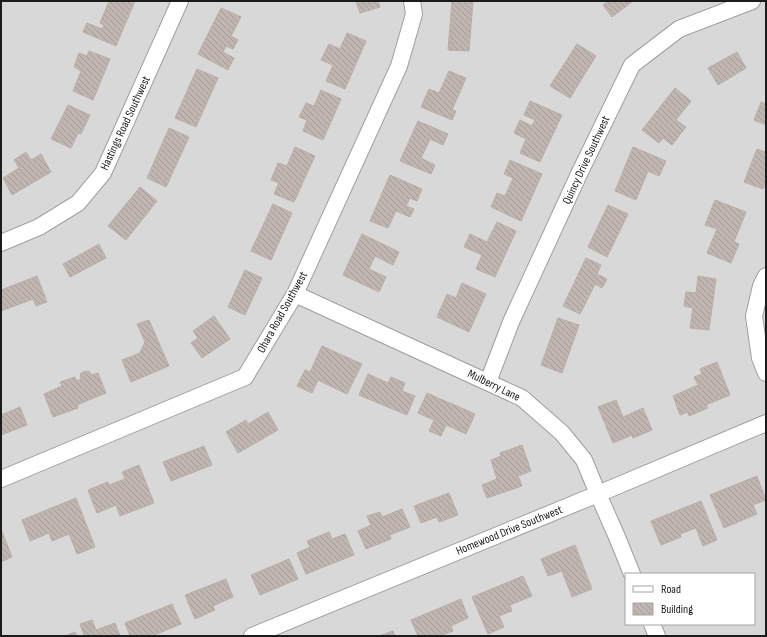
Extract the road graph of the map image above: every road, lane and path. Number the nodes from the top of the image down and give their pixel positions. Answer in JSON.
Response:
{"nodes":[{"id":1,"x":180,"y":1,"type":"edge"},
{"id":2,"x":412,"y":1,"type":"edge"},
{"id":3,"x":752,"y":1,"type":"edge"},
{"id":4,"x":1,"y":243,"type":"edge"},
{"id":5,"x":766,"y":276,"type":"edge"},
{"id":6,"x":295,"y":294,"type":"junction"},
{"id":7,"x":766,"y":373,"type":"edge"},
{"id":8,"x":488,"y":382,"type":"junction"},
{"id":9,"x":766,"y":423,"type":"edge"},
{"id":10,"x":1,"y":479,"type":"edge"},
{"id":11,"x":598,"y":494,"type":"junction"},
{"id":12,"x":632,"y":573,"type":"edge"},
{"id":13,"x":652,"y":625,"type":"edge"},
{"id":14,"x":252,"y":636,"type":"edge"},
{"id":15,"x":657,"y":636,"type":"edge"}],
"edges":[{"from":1,"to":4,"type":"street","name":"Hastings Road Southwest"},
{"from":2,"to":6,"type":"street","name":"Ohara Road Southwest"},
{"from":3,"to":8,"type":"street","name":"Quincy Drive Southwest"},
{"from":5,"to":7,"type":"street"},
{"from":6,"to":8,"type":"street","name":"Mulberry Lane"},
{"from":6,"to":10,"type":"street","name":"Ohara Road Southwest"},
{"from":8,"to":11,"type":"street","name":"Mulberry Lane"},
{"from":9,"to":11,"type":"street","name":"Homewood Drive Southwest"},
{"from":11,"to":12,"type":"street","name":"Mulberry Lane"},
{"from":11,"to":14,"type":"street","name":"Homewood Drive Southwest"},
{"from":13,"to":15,"type":"street"}]}
